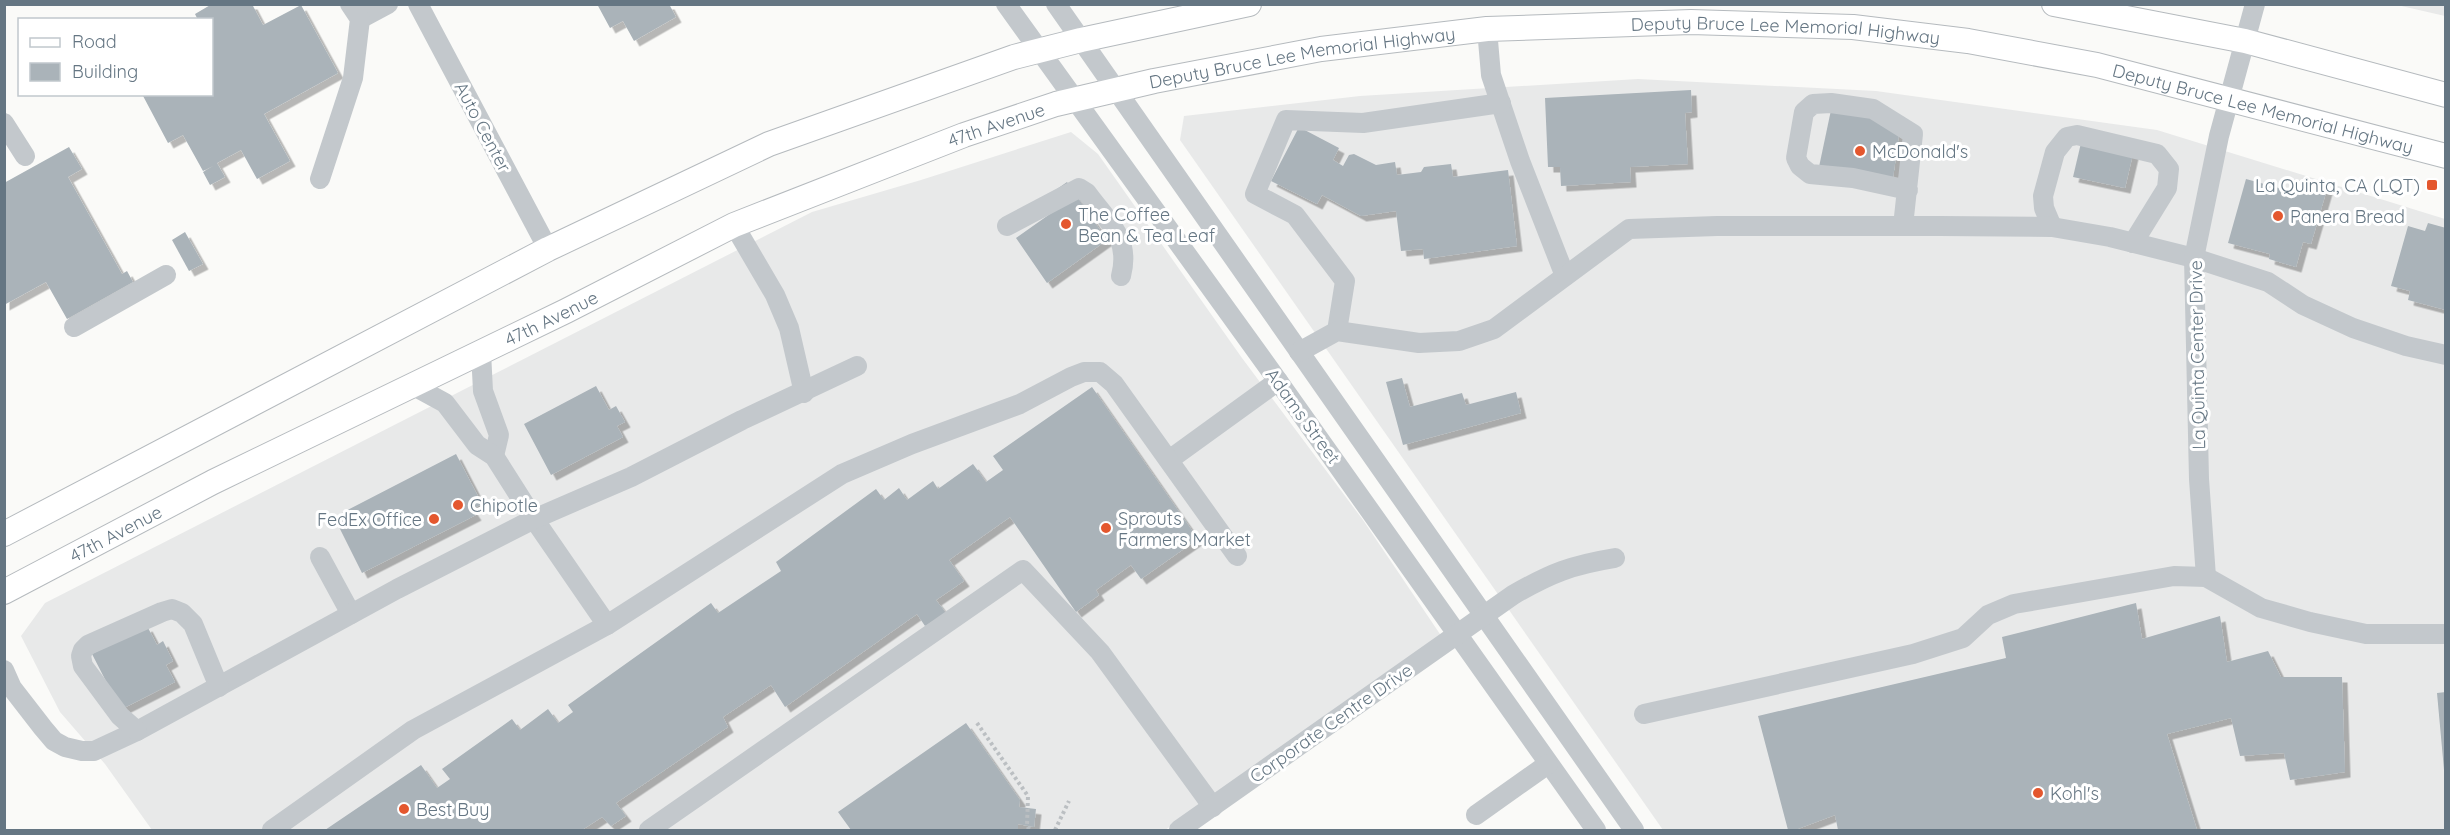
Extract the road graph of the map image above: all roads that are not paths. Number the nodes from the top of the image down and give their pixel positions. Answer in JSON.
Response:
{"nodes":[{"id":1,"x":388,"y":4,"type":"edge"},
{"id":2,"x":418,"y":4,"type":"edge"},
{"id":3,"x":1006,"y":4,"type":"edge"},
{"id":4,"x":1056,"y":4,"type":"edge"},
{"id":5,"x":1250,"y":4,"type":"edge"},
{"id":6,"x":2054,"y":4,"type":"edge"},
{"id":7,"x":2255,"y":4,"type":"edge"},
{"id":8,"x":355,"y":12,"type":"edge"},
{"id":9,"x":1487,"y":29,"type":"junction"},
{"id":10,"x":1081,"y":40,"type":"junction"},
{"id":11,"x":2245,"y":41,"type":"junction"},
{"id":12,"x":1039,"y":50,"type":"junction"},
{"id":13,"x":1116,"y":90,"type":"junction"},
{"id":14,"x":2445,"y":95,"type":"edge"},
{"id":15,"x":1073,"y":99,"type":"junction"},
{"id":16,"x":2230,"y":101,"type":"junction"},
{"id":17,"x":1501,"y":103,"type":"junction"},
{"id":18,"x":4,"y":123,"type":"edge"},
{"id":19,"x":25,"y":156,"type":"dead end"},
{"id":20,"x":2445,"y":156,"type":"edge"},
{"id":21,"x":320,"y":178,"type":"dead end"},
{"id":22,"x":1908,"y":190,"type":"junction"},
{"id":23,"x":734,"y":225,"type":"junction"},
{"id":24,"x":1007,"y":226,"type":"dead end"},
{"id":25,"x":1903,"y":226,"type":"junction"},
{"id":26,"x":2052,"y":227,"type":"junction"},
{"id":27,"x":2133,"y":243,"type":"junction"},
{"id":28,"x":548,"y":249,"type":"junction"},
{"id":29,"x":2194,"y":258,"type":"junction"},
{"id":30,"x":166,"y":275,"type":"dead end"},
{"id":31,"x":1121,"y":276,"type":"dead end"},
{"id":32,"x":1565,"y":276,"type":"junction"},
{"id":33,"x":74,"y":327,"type":"dead end"},
{"id":34,"x":1337,"y":331,"type":"junction"},
{"id":35,"x":481,"y":352,"type":"junction"},
{"id":36,"x":1299,"y":352,"type":"junction"},
{"id":37,"x":2445,"y":355,"type":"edge"},
{"id":38,"x":857,"y":366,"type":"dead end"},
{"id":39,"x":1278,"y":381,"type":"junction"},
{"id":40,"x":412,"y":385,"type":"junction"},
{"id":41,"x":804,"y":393,"type":"junction"},
{"id":42,"x":494,"y":456,"type":"junction"},
{"id":43,"x":1169,"y":460,"type":"junction"},
{"id":44,"x":534,"y":519,"type":"junction"},
{"id":45,"x":4,"y":534,"type":"edge"},
{"id":46,"x":1237,"y":556,"type":"dead end"},
{"id":47,"x":320,"y":557,"type":"dead end"},
{"id":48,"x":1616,"y":558,"type":"dead end"},
{"id":49,"x":2206,"y":577,"type":"junction"},
{"id":50,"x":4,"y":592,"type":"edge"},
{"id":51,"x":351,"y":615,"type":"junction"},
{"id":52,"x":1484,"y":616,"type":"junction"},
{"id":53,"x":607,"y":624,"type":"junction"},
{"id":54,"x":1458,"y":633,"type":"junction"},
{"id":55,"x":2445,"y":634,"type":"edge"},
{"id":56,"x":4,"y":670,"type":"edge"},
{"id":57,"x":219,"y":687,"type":"junction"},
{"id":58,"x":1644,"y":714,"type":"dead end"},
{"id":59,"x":137,"y":731,"type":"junction"},
{"id":60,"x":1548,"y":764,"type":"junction"},
{"id":61,"x":1213,"y":807,"type":"junction"},
{"id":62,"x":1476,"y":815,"type":"dead end"},
{"id":63,"x":272,"y":831,"type":"edge"},
{"id":64,"x":649,"y":831,"type":"edge"},
{"id":65,"x":1179,"y":831,"type":"edge"},
{"id":66,"x":1596,"y":831,"type":"edge"},
{"id":67,"x":1634,"y":831,"type":"edge"}],
"edges":[{"from":1,"to":8,"type":"street"},
{"from":2,"to":28,"type":"street","name":"Auto Center"},
{"from":3,"to":12,"type":"street","name":"Adams Street"},
{"from":4,"to":10,"type":"street","name":"Adams Street"},
{"from":5,"to":10,"type":"main road"},
{"from":6,"to":11,"type":"main road"},
{"from":7,"to":11,"type":"street"},
{"from":8,"to":21,"type":"street"},
{"from":9,"to":13,"type":"main road","name":"Deputy Bruce Lee Memorial Highway"},
{"from":9,"to":16,"type":"main road","name":"Deputy Bruce Lee Memorial Highway"},
{"from":9,"to":17,"type":"street"},
{"from":10,"to":12,"type":"main road"},
{"from":10,"to":13,"type":"street","name":"Adams Street"},
{"from":11,"to":14,"type":"main road"},
{"from":11,"to":16,"type":"street","name":"La Quinta Center Drive"},
{"from":12,"to":15,"type":"street","name":"Adams Street"},
{"from":12,"to":28,"type":"main road"},
{"from":13,"to":15,"type":"main road","name":"47th Avenue"},
{"from":13,"to":36,"type":"street","name":"Adams Street"},
{"from":15,"to":23,"type":"main road","name":"47th Avenue"},
{"from":15,"to":39,"type":"street","name":"Adams Street"},
{"from":16,"to":20,"type":"main road","name":"Deputy Bruce Lee Memorial Highway"},
{"from":16,"to":29,"type":"street","name":"La Quinta Center Drive"},
{"from":17,"to":32,"type":"street"},
{"from":17,"to":34,"type":"street"},
{"from":18,"to":19,"type":"street"},
{"from":22,"to":22,"type":"street"},
{"from":22,"to":25,"type":"street"},
{"from":23,"to":35,"type":"main road","name":"47th Avenue"},
{"from":23,"to":41,"type":"street"},
{"from":24,"to":31,"type":"street"},
{"from":25,"to":26,"type":"street"},
{"from":25,"to":32,"type":"street"},
{"from":26,"to":27,"type":"street"},
{"from":26,"to":27,"type":"street"},
{"from":27,"to":29,"type":"street"},
{"from":28,"to":45,"type":"main road"},
{"from":29,"to":37,"type":"street"},
{"from":29,"to":49,"type":"street","name":"La Quinta Center Drive"},
{"from":30,"to":33,"type":"street"},
{"from":32,"to":34,"type":"street"},
{"from":34,"to":36,"type":"street"},
{"from":35,"to":40,"type":"main road","name":"47th Avenue"},
{"from":35,"to":42,"type":"street"},
{"from":36,"to":52,"type":"street","name":"Adams Street"},
{"from":38,"to":41,"type":"street"},
{"from":39,"to":43,"type":"street"},
{"from":39,"to":54,"type":"street","name":"Adams Street"},
{"from":40,"to":42,"type":"street"},
{"from":40,"to":50,"type":"main road","name":"47th Avenue"},
{"from":41,"to":44,"type":"street"},
{"from":42,"to":44,"type":"street"},
{"from":43,"to":46,"type":"street"},
{"from":43,"to":53,"type":"street"},
{"from":44,"to":51,"type":"street"},
{"from":44,"to":53,"type":"street"},
{"from":47,"to":51,"type":"street"},
{"from":48,"to":52,"type":"street","name":"Corporate Centre Drive"},
{"from":49,"to":55,"type":"street"},
{"from":49,"to":58,"type":"street"},
{"from":51,"to":57,"type":"street"},
{"from":52,"to":54,"type":"street","name":"Corporate Centre Drive"},
{"from":52,"to":67,"type":"street","name":"Adams Street"},
{"from":53,"to":63,"type":"street"},
{"from":54,"to":60,"type":"street","name":"Adams Street"},
{"from":54,"to":61,"type":"street","name":"Corporate Centre Drive"},
{"from":56,"to":59,"type":"street"},
{"from":57,"to":59,"type":"street"},
{"from":57,"to":59,"type":"street"},
{"from":60,"to":62,"type":"street"},
{"from":60,"to":66,"type":"street","name":"Adams Street"},
{"from":61,"to":64,"type":"street"},
{"from":61,"to":65,"type":"street","name":"Corporate Centre Drive"}]}
